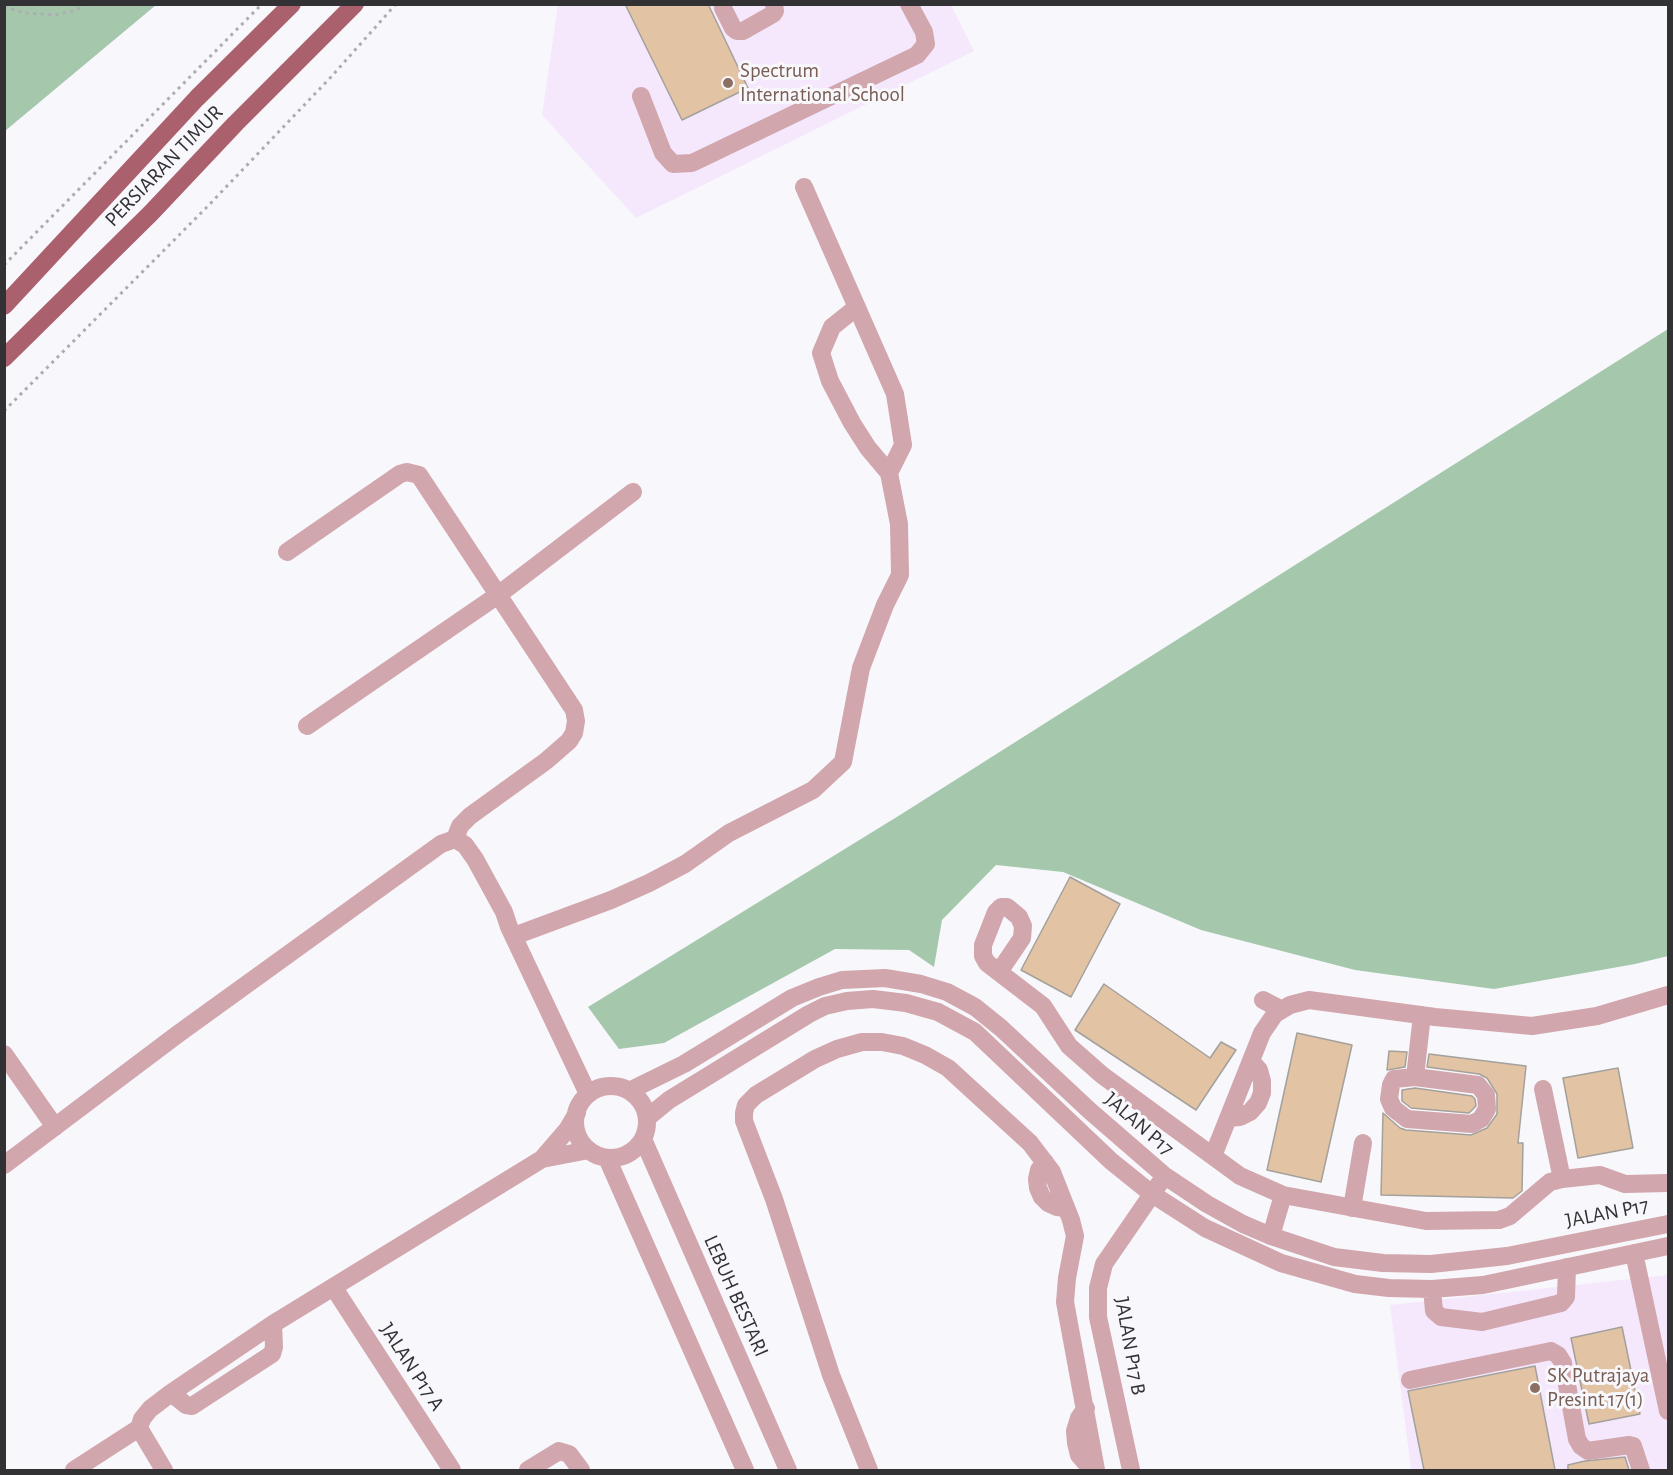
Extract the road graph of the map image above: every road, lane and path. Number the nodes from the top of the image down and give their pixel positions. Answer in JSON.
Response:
{"nodes":[{"id":1,"x":87,"y":4,"type":"edge"},
{"id":2,"x":262,"y":4,"type":"edge"},
{"id":3,"x":292,"y":4,"type":"edge"},
{"id":4,"x":355,"y":4,"type":"edge"},
{"id":5,"x":396,"y":4,"type":"edge"},
{"id":6,"x":774,"y":4,"type":"edge"},
{"id":7,"x":909,"y":4,"type":"edge"},
{"id":8,"x":4,"y":7,"type":"edge"},
{"id":9,"x":723,"y":8,"type":"dead end"},
{"id":10,"x":641,"y":96,"type":"dead end"},
{"id":11,"x":804,"y":187,"type":"dead end"},
{"id":12,"x":4,"y":265,"type":"edge"},
{"id":13,"x":4,"y":306,"type":"edge"},
{"id":14,"x":857,"y":307,"type":"junction"},
{"id":15,"x":4,"y":358,"type":"edge"},
{"id":16,"x":4,"y":411,"type":"edge"},
{"id":17,"x":889,"y":473,"type":"junction"},
{"id":18,"x":633,"y":492,"type":"dead end"},
{"id":19,"x":287,"y":552,"type":"dead end"},
{"id":20,"x":498,"y":595,"type":"junction"},
{"id":21,"x":307,"y":726,"type":"dead end"},
{"id":22,"x":455,"y":839,"type":"junction"},
{"id":23,"x":514,"y":936,"type":"junction"},
{"id":24,"x":999,"y":972,"type":"dead end"},
{"id":25,"x":1668,"y":996,"type":"edge"},
{"id":26,"x":1263,"y":1000,"type":"dead end"},
{"id":27,"x":1282,"y":1010,"type":"junction"},
{"id":28,"x":1422,"y":1014,"type":"junction"},
{"id":29,"x":4,"y":1053,"type":"edge"},
{"id":30,"x":1415,"y":1077,"type":"junction"},
{"id":31,"x":1543,"y":1089,"type":"dead end"},
{"id":32,"x":629,"y":1091,"type":"junction"},
{"id":33,"x":588,"y":1094,"type":"junction"},
{"id":34,"x":577,"y":1113,"type":"junction"},
{"id":35,"x":647,"y":1118,"type":"junction"},
{"id":36,"x":55,"y":1127,"type":"junction"},
{"id":37,"x":643,"y":1138,"type":"junction"},
{"id":38,"x":1363,"y":1143,"type":"dead end"},
{"id":39,"x":589,"y":1150,"type":"junction"},
{"id":40,"x":1213,"y":1156,"type":"junction"},
{"id":41,"x":608,"y":1158,"type":"junction"},
{"id":42,"x":542,"y":1159,"type":"junction"},
{"id":43,"x":4,"y":1165,"type":"edge"},
{"id":44,"x":1165,"y":1176,"type":"junction"},
{"id":45,"x":1562,"y":1179,"type":"junction"},
{"id":46,"x":1668,"y":1183,"type":"edge"},
{"id":47,"x":1152,"y":1194,"type":"junction"},
{"id":48,"x":1283,"y":1195,"type":"junction"},
{"id":49,"x":1352,"y":1208,"type":"junction"},
{"id":50,"x":1668,"y":1224,"type":"edge"},
{"id":51,"x":1271,"y":1236,"type":"junction"},
{"id":52,"x":1668,"y":1246,"type":"edge"},
{"id":53,"x":1634,"y":1253,"type":"junction"},
{"id":54,"x":1567,"y":1267,"type":"junction"},
{"id":55,"x":334,"y":1288,"type":"junction"},
{"id":56,"x":1432,"y":1289,"type":"junction"},
{"id":57,"x":1410,"y":1380,"type":"dead end"},
{"id":58,"x":1086,"y":1408,"type":"junction"},
{"id":59,"x":1668,"y":1411,"type":"edge"},
{"id":60,"x":139,"y":1428,"type":"junction"},
{"id":61,"x":1124,"y":1436,"type":"junction"},
{"id":62,"x":1091,"y":1441,"type":"junction"},
{"id":63,"x":74,"y":1470,"type":"edge"},
{"id":64,"x":164,"y":1470,"type":"edge"},
{"id":65,"x":452,"y":1470,"type":"edge"},
{"id":66,"x":528,"y":1470,"type":"edge"},
{"id":67,"x":581,"y":1470,"type":"edge"},
{"id":68,"x":745,"y":1470,"type":"edge"},
{"id":69,"x":788,"y":1470,"type":"edge"},
{"id":70,"x":869,"y":1470,"type":"edge"},
{"id":71,"x":1094,"y":1470,"type":"edge"},
{"id":72,"x":1131,"y":1470,"type":"edge"},
{"id":73,"x":1641,"y":1470,"type":"edge"}],
"edges":[{"from":1,"to":8,"type":"path"},
{"from":2,"to":12,"type":"path"},
{"from":3,"to":13,"type":"main road","name":"PERSIARAN TIMUR"},
{"from":4,"to":15,"type":"main road","name":"PERSIARAN TIMUR"},
{"from":5,"to":16,"type":"path"},
{"from":6,"to":9,"type":"street"},
{"from":7,"to":10,"type":"street"},
{"from":11,"to":14,"type":"street"},
{"from":14,"to":17,"type":"street"},
{"from":14,"to":17,"type":"street"},
{"from":17,"to":23,"type":"street"},
{"from":18,"to":20,"type":"street"},
{"from":19,"to":20,"type":"street"},
{"from":20,"to":21,"type":"street"},
{"from":20,"to":22,"type":"street"},
{"from":22,"to":23,"type":"street"},
{"from":22,"to":36,"type":"street"},
{"from":23,"to":33,"type":"street"},
{"from":24,"to":40,"type":"street"},
{"from":25,"to":28,"type":"street"},
{"from":26,"to":27,"type":"street"},
{"from":27,"to":28,"type":"street"},
{"from":27,"to":40,"type":"street"},
{"from":28,"to":30,"type":"street"},
{"from":29,"to":36,"type":"street"},
{"from":30,"to":30,"type":"street"},
{"from":31,"to":45,"type":"street"},
{"from":32,"to":33,"type":"street"},
{"from":32,"to":35,"type":"street"},
{"from":32,"to":44,"type":"street","name":"JALAN P17"},
{"from":33,"to":34,"type":"street"},
{"from":34,"to":39,"type":"street"},
{"from":34,"to":42,"type":"street"},
{"from":35,"to":37,"type":"street"},
{"from":35,"to":47,"type":"street","name":"JALAN P17"},
{"from":36,"to":43,"type":"street"},
{"from":37,"to":41,"type":"street"},
{"from":37,"to":69,"type":"street","name":"LEBUH BESTARI"},
{"from":38,"to":49,"type":"street"},
{"from":39,"to":41,"type":"street"},
{"from":39,"to":42,"type":"street"},
{"from":40,"to":48,"type":"street"},
{"from":41,"to":68,"type":"street"},
{"from":42,"to":55,"type":"street"},
{"from":44,"to":47,"type":"street","name":"JALAN P17 B"},
{"from":44,"to":51,"type":"street","name":"JALAN P17"},
{"from":45,"to":46,"type":"street"},
{"from":45,"to":49,"type":"street"},
{"from":47,"to":56,"type":"street","name":"JALAN P17"},
{"from":47,"to":61,"type":"street","name":"JALAN P17 B"},
{"from":48,"to":49,"type":"street"},
{"from":48,"to":51,"type":"street"},
{"from":50,"to":51,"type":"street","name":"JALAN P17"},
{"from":52,"to":53,"type":"street","name":"JALAN P17"},
{"from":53,"to":54,"type":"street","name":"JALAN P17"},
{"from":53,"to":59,"type":"street"},
{"from":54,"to":56,"type":"street","name":"JALAN P17"},
{"from":54,"to":56,"type":"street"},
{"from":55,"to":60,"type":"street"},
{"from":55,"to":65,"type":"street","name":"JALAN P17 A"},
{"from":57,"to":73,"type":"street"},
{"from":58,"to":62,"type":"street"},
{"from":58,"to":70,"type":"street"},
{"from":58,"to":71,"type":"street"},
{"from":60,"to":63,"type":"street"},
{"from":60,"to":64,"type":"street"},
{"from":61,"to":62,"type":"street"},
{"from":61,"to":72,"type":"street","name":"JALAN P17 B"},
{"from":62,"to":71,"type":"street"},
{"from":66,"to":67,"type":"street"}]}
